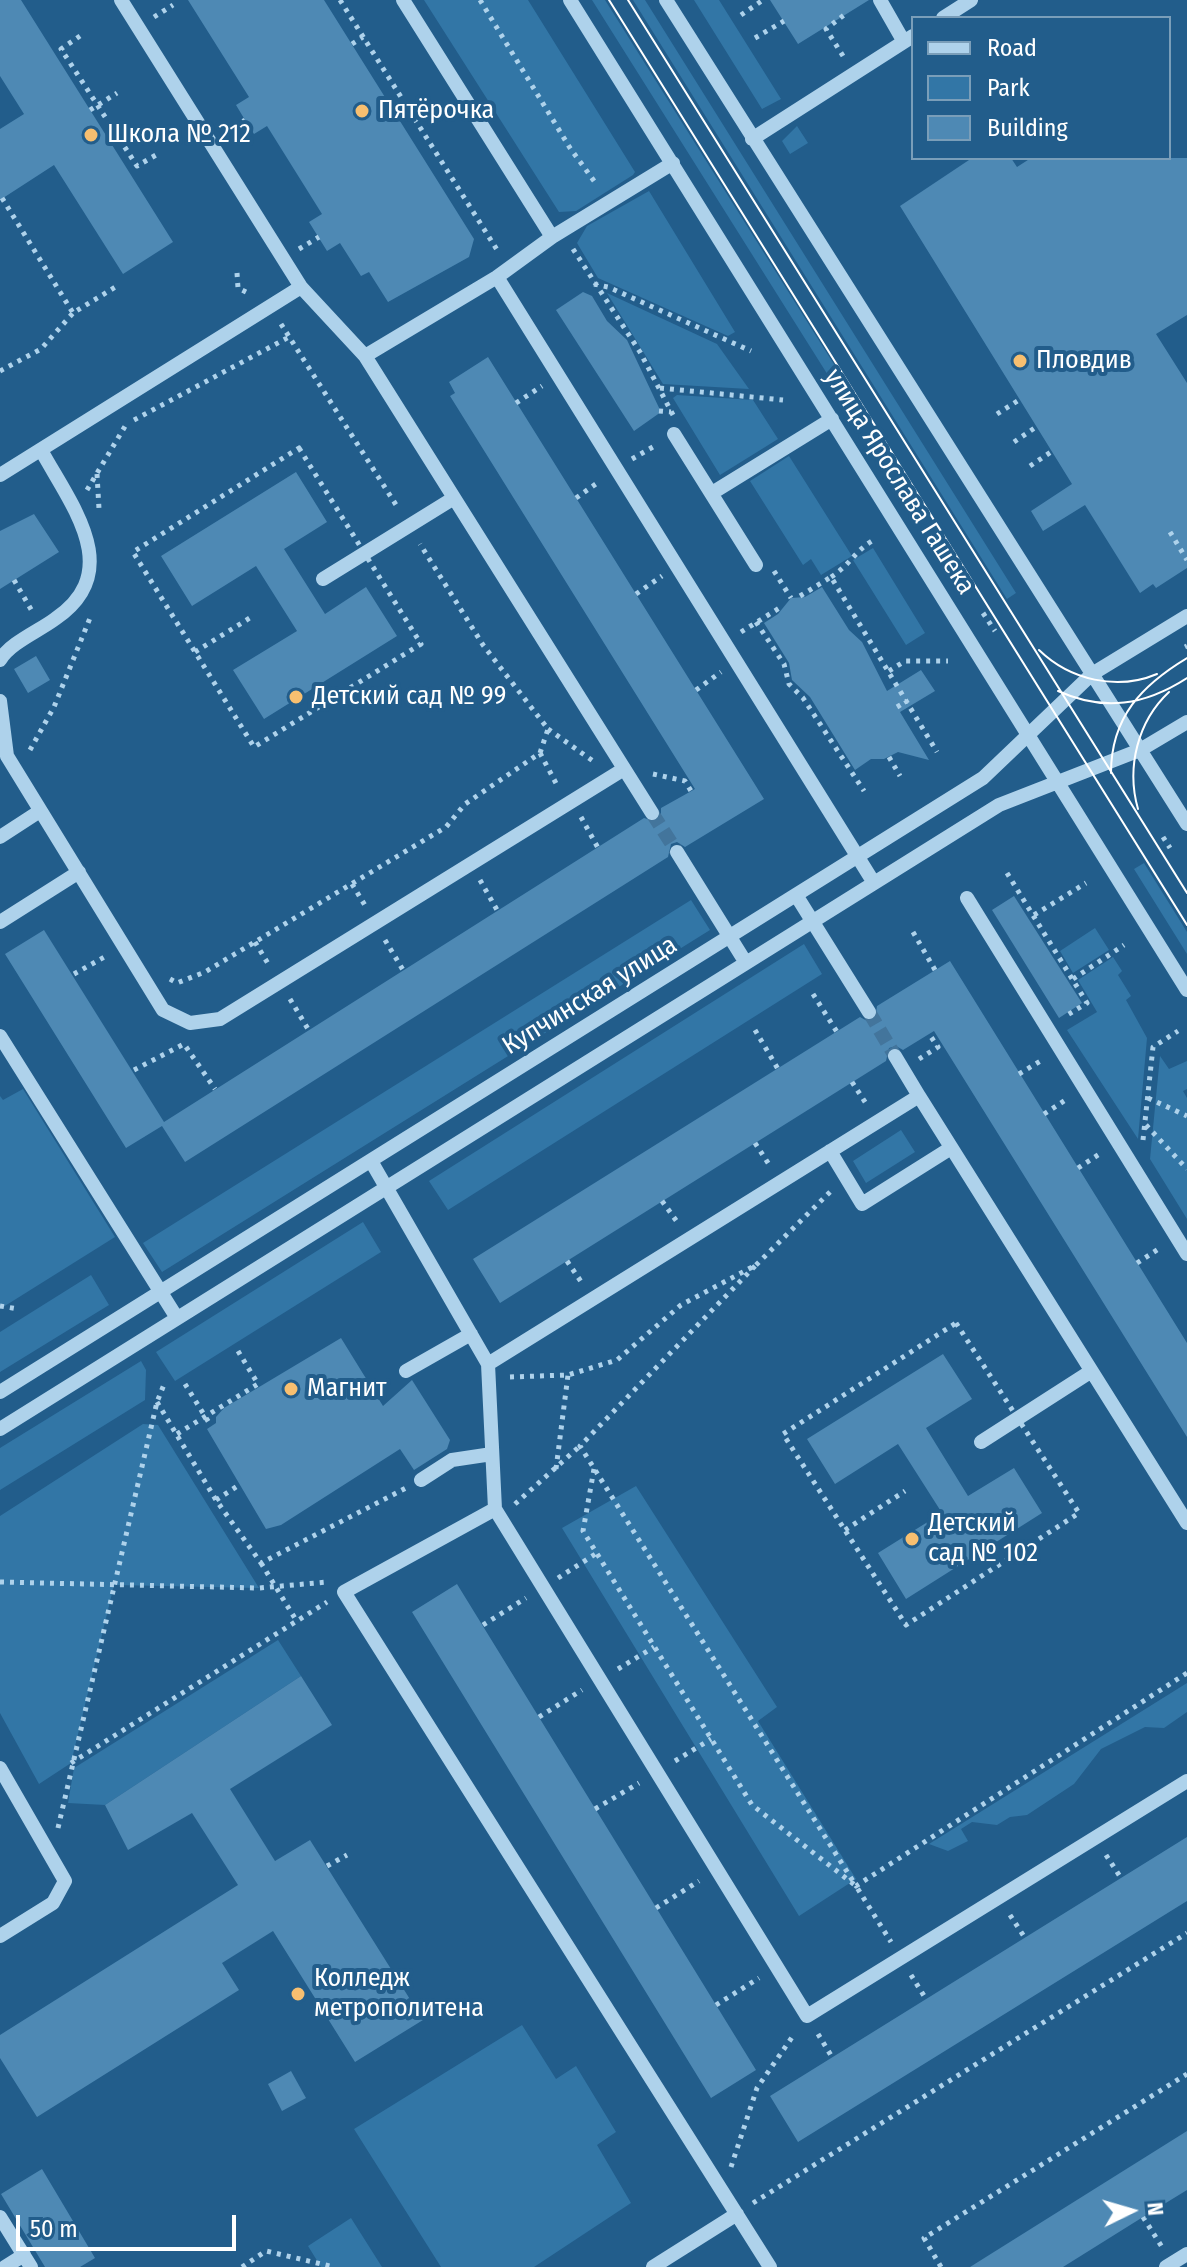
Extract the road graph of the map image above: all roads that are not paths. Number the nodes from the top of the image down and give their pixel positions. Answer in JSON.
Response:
{"nodes":[{"id":1,"x":121,"y":0,"type":"edge"},
{"id":2,"x":403,"y":0,"type":"edge"},
{"id":3,"x":570,"y":0,"type":"edge"},
{"id":4,"x":666,"y":0,"type":"edge"},
{"id":5,"x":880,"y":0,"type":"edge"},
{"id":6,"x":971,"y":0,"type":"edge"},
{"id":7,"x":946,"y":16,"type":"edge"},
{"id":8,"x":909,"y":39,"type":"edge"},
{"id":9,"x":752,"y":139,"type":"junction"},
{"id":10,"x":673,"y":163,"type":"junction"},
{"id":11,"x":552,"y":237,"type":"junction"},
{"id":12,"x":503,"y":273,"type":"junction"},
{"id":13,"x":301,"y":287,"type":"junction"},
{"id":14,"x":365,"y":356,"type":"junction"},
{"id":15,"x":832,"y":419,"type":"junction"},
{"id":16,"x":674,"y":434,"type":"road end"},
{"id":17,"x":41,"y":450,"type":"junction"},
{"id":18,"x":0,"y":475,"type":"edge"},
{"id":19,"x":712,"y":493,"type":"junction"},
{"id":20,"x":454,"y":498,"type":"junction"},
{"id":21,"x":756,"y":565,"type":"dead end"},
{"id":22,"x":323,"y":579,"type":"dead end"},
{"id":23,"x":1187,"y":616,"type":"edge"},
{"id":24,"x":0,"y":660,"type":"edge"},
{"id":25,"x":1092,"y":674,"type":"junction"},
{"id":26,"x":0,"y":701,"type":"edge"},
{"id":27,"x":1187,"y":722,"type":"edge"},
{"id":28,"x":1028,"y":734,"type":"junction"},
{"id":29,"x":1140,"y":750,"type":"junction"},
{"id":30,"x":3,"y":758,"type":"edge"},
{"id":31,"x":624,"y":769,"type":"junction"},
{"id":32,"x":1058,"y":782,"type":"junction"},
{"id":33,"x":40,"y":811,"type":"junction"},
{"id":34,"x":652,"y":813,"type":"tunnel mouth"},
{"id":35,"x":1187,"y":824,"type":"edge"},
{"id":36,"x":0,"y":837,"type":"edge"},
{"id":37,"x":677,"y":852,"type":"tunnel mouth"},
{"id":38,"x":858,"y":856,"type":"junction"},
{"id":39,"x":79,"y":872,"type":"junction"},
{"id":40,"x":874,"y":883,"type":"junction"},
{"id":41,"x":796,"y":895,"type":"junction"},
{"id":42,"x":967,"y":898,"type":"dead end"},
{"id":43,"x":812,"y":921,"type":"junction"},
{"id":44,"x":0,"y":922,"type":"edge"},
{"id":45,"x":729,"y":937,"type":"junction"},
{"id":46,"x":746,"y":963,"type":"junction"},
{"id":47,"x":1187,"y":990,"type":"edge"},
{"id":48,"x":869,"y":1012,"type":"tunnel mouth"},
{"id":49,"x":0,"y":1036,"type":"edge"},
{"id":50,"x":895,"y":1056,"type":"tunnel mouth"},
{"id":51,"x":919,"y":1096,"type":"junction"},
{"id":52,"x":951,"y":1148,"type":"junction"},
{"id":53,"x":830,"y":1151,"type":"junction"},
{"id":54,"x":371,"y":1161,"type":"junction"},
{"id":55,"x":388,"y":1187,"type":"junction"},
{"id":56,"x":1187,"y":1254,"type":"edge"},
{"id":57,"x":161,"y":1292,"type":"junction"},
{"id":58,"x":177,"y":1318,"type":"junction"},
{"id":59,"x":471,"y":1334,"type":"junction"},
{"id":60,"x":406,"y":1371,"type":"dead end"},
{"id":61,"x":488,"y":1371,"type":"junction"},
{"id":62,"x":1090,"y":1372,"type":"junction"},
{"id":63,"x":0,"y":1392,"type":"edge"},
{"id":64,"x":0,"y":1429,"type":"edge"},
{"id":65,"x":981,"y":1442,"type":"dead end"},
{"id":66,"x":492,"y":1454,"type":"junction"},
{"id":67,"x":421,"y":1480,"type":"road end"},
{"id":68,"x":498,"y":1512,"type":"junction"},
{"id":69,"x":1187,"y":1523,"type":"edge"},
{"id":70,"x":0,"y":1768,"type":"edge"},
{"id":71,"x":1187,"y":1781,"type":"edge"},
{"id":72,"x":0,"y":1936,"type":"edge"},
{"id":73,"x":737,"y":2214,"type":"junction"},
{"id":74,"x":0,"y":2217,"type":"edge"},
{"id":75,"x":1187,"y":2254,"type":"edge"},
{"id":76,"x":28,"y":2261,"type":"edge"},
{"id":77,"x":1169,"y":2265,"type":"edge"},
{"id":78,"x":5,"y":2267,"type":"edge"},
{"id":79,"x":653,"y":2267,"type":"edge"},
{"id":80,"x":770,"y":2267,"type":"edge"}],
"edges":[{"from":1,"to":13,"type":"street"},
{"from":2,"to":11,"type":"street"},
{"from":3,"to":10,"type":"street","name":"улица Ярослава Гашека"},
{"from":4,"to":9,"type":"street"},
{"from":5,"to":8,"type":"street"},
{"from":6,"to":7,"type":"street"},
{"from":8,"to":9,"type":"street"},
{"from":9,"to":25,"type":"street"},
{"from":10,"to":11,"type":"street"},
{"from":10,"to":15,"type":"street","name":"улица Ярослава Гашека"},
{"from":11,"to":12,"type":"street"},
{"from":12,"to":14,"type":"street"},
{"from":12,"to":38,"type":"street"},
{"from":13,"to":14,"type":"street"},
{"from":13,"to":17,"type":"street"},
{"from":14,"to":20,"type":"street"},
{"from":15,"to":19,"type":"street"},
{"from":15,"to":28,"type":"street","name":"улица Ярослава Гашека"},
{"from":16,"to":19,"type":"street"},
{"from":17,"to":18,"type":"street"},
{"from":17,"to":24,"type":"street"},
{"from":19,"to":21,"type":"street"},
{"from":20,"to":22,"type":"street"},
{"from":20,"to":31,"type":"street"},
{"from":23,"to":25,"type":"street","name":"Купчинская улица"},
{"from":25,"to":28,"type":"street","name":"Купчинская улица"},
{"from":25,"to":29,"type":"street"},
{"from":26,"to":30,"type":"street"},
{"from":27,"to":29,"type":"street","name":"Купчинская улица"},
{"from":28,"to":32,"type":"street","name":"улица Ярослава Гашека"},
{"from":28,"to":38,"type":"street","name":"Купчинская улица"},
{"from":29,"to":32,"type":"street","name":"Купчинская улица"},
{"from":29,"to":35,"type":"street"},
{"from":30,"to":33,"type":"street"},
{"from":31,"to":34,"type":"street"},
{"from":31,"to":39,"type":"street"},
{"from":32,"to":40,"type":"street","name":"Купчинская улица"},
{"from":32,"to":47,"type":"street","name":"улица Ярослава Гашека"},
{"from":33,"to":36,"type":"street"},
{"from":33,"to":39,"type":"street"},
{"from":37,"to":45,"type":"street"},
{"from":38,"to":40,"type":"street"},
{"from":38,"to":41,"type":"street","name":"Купчинская улица"},
{"from":39,"to":44,"type":"street"},
{"from":40,"to":43,"type":"street","name":"Купчинская улица"},
{"from":41,"to":43,"type":"street"},
{"from":41,"to":45,"type":"street","name":"Купчинская улица"},
{"from":42,"to":56,"type":"street"},
{"from":43,"to":46,"type":"street","name":"Купчинская улица"},
{"from":43,"to":48,"type":"street"},
{"from":45,"to":46,"type":"street"},
{"from":45,"to":54,"type":"street","name":"Купчинская улица"},
{"from":46,"to":55,"type":"street","name":"Купчинская улица"},
{"from":49,"to":57,"type":"street"},
{"from":50,"to":51,"type":"street"},
{"from":51,"to":52,"type":"street"},
{"from":51,"to":53,"type":"street"},
{"from":52,"to":53,"type":"street"},
{"from":52,"to":62,"type":"street"},
{"from":53,"to":61,"type":"street"},
{"from":54,"to":55,"type":"street"},
{"from":54,"to":57,"type":"street","name":"Купчинская улица"},
{"from":55,"to":58,"type":"street","name":"Купчинская улица"},
{"from":55,"to":59,"type":"street"},
{"from":57,"to":58,"type":"street"},
{"from":57,"to":63,"type":"street","name":"Купчинская улица"},
{"from":58,"to":64,"type":"street","name":"Купчинская улица"},
{"from":59,"to":60,"type":"street"},
{"from":59,"to":61,"type":"street"},
{"from":61,"to":66,"type":"street"},
{"from":62,"to":65,"type":"street"},
{"from":62,"to":69,"type":"street"},
{"from":66,"to":67,"type":"street"},
{"from":66,"to":68,"type":"street"},
{"from":68,"to":71,"type":"street"},
{"from":68,"to":73,"type":"street"},
{"from":70,"to":72,"type":"street"},
{"from":73,"to":79,"type":"street"},
{"from":73,"to":80,"type":"street"},
{"from":74,"to":76,"type":"street"},
{"from":75,"to":77,"type":"street"},
{"from":76,"to":78,"type":"street"}]}
